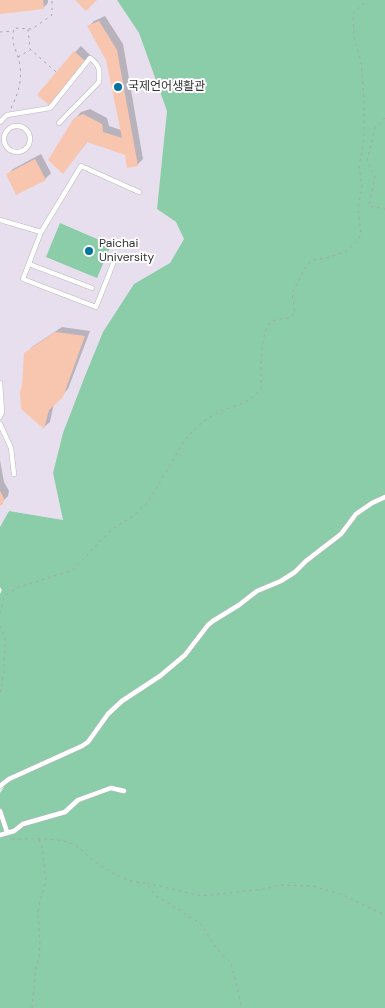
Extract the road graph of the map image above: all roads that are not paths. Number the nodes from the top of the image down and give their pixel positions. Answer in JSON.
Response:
{"nodes":[{"id":1,"x":0,"y":122,"type":"edge"},
{"id":2,"x":59,"y":123,"type":"dead end"},
{"id":3,"x":3,"y":134,"type":"edge"},
{"id":4,"x":139,"y":192,"type":"dead end"},
{"id":5,"x":0,"y":220,"type":"edge"},
{"id":6,"x":41,"y":232,"type":"junction"},
{"id":7,"x":29,"y":264,"type":"junction"},
{"id":8,"x":113,"y":264,"type":"dead end"},
{"id":9,"x":92,"y":288,"type":"dead end"},
{"id":10,"x":0,"y":383,"type":"edge"},
{"id":11,"x":0,"y":417,"type":"edge"},
{"id":12,"x":0,"y":424,"type":"edge"},
{"id":13,"x":14,"y":474,"type":"dead end"},
{"id":14,"x":385,"y":497,"type":"edge"},
{"id":15,"x":0,"y":786,"type":"edge"},
{"id":16,"x":124,"y":791,"type":"dead end"},
{"id":17,"x":0,"y":811,"type":"edge"},
{"id":18,"x":7,"y":832,"type":"junction"},
{"id":19,"x":0,"y":834,"type":"edge"}],
"edges":[{"from":1,"to":2,"type":"lane"},
{"from":3,"to":3,"type":"lane"},
{"from":4,"to":6,"type":"lane"},
{"from":5,"to":6,"type":"lane"},
{"from":6,"to":7,"type":"lane"},
{"from":7,"to":8,"type":"lane"},
{"from":7,"to":9,"type":"lane"},
{"from":10,"to":11,"type":"lane"},
{"from":12,"to":13,"type":"lane"},
{"from":14,"to":15,"type":"lane"},
{"from":16,"to":18,"type":"lane"},
{"from":17,"to":18,"type":"lane"},
{"from":18,"to":19,"type":"lane"}]}
